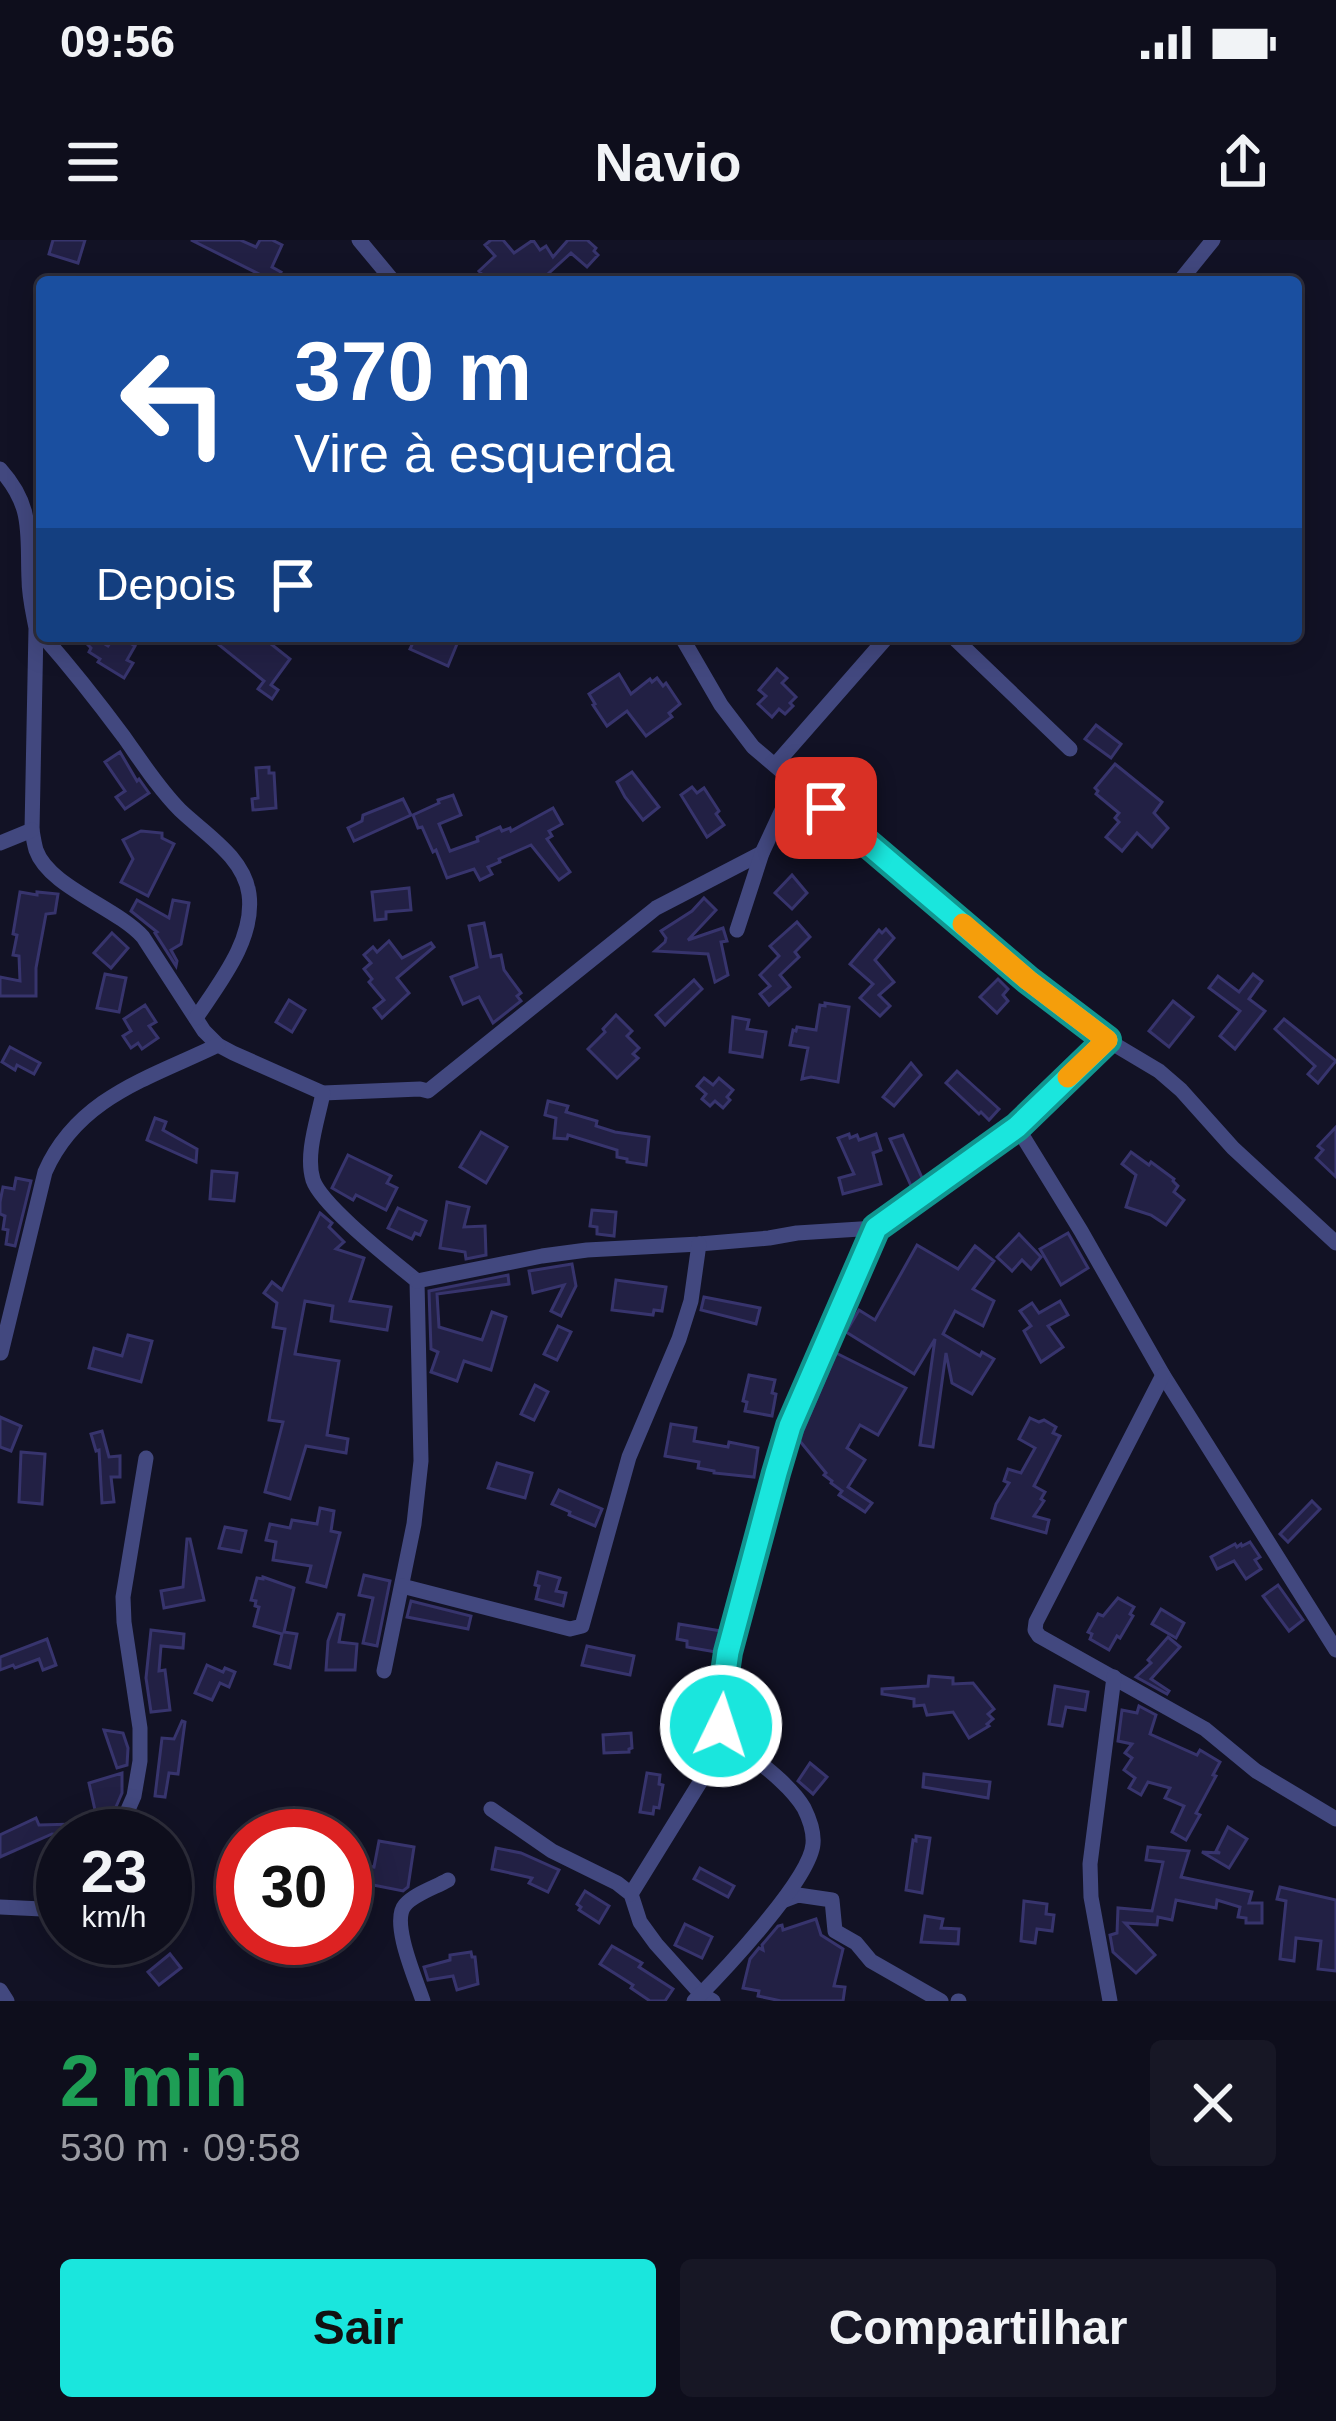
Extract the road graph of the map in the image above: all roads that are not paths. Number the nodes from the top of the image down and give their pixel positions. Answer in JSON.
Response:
{"nodes":[{"id":1,"x":359,"y":240,"type":"edge"},
{"id":2,"x":1213,"y":240,"type":"edge"},
{"id":3,"x":389,"y":276,"type":"edge"},
{"id":4,"x":1184,"y":276,"type":"edge"},
{"id":5,"x":0,"y":469,"type":"edge"},
{"id":6,"x":36,"y":532,"type":"edge"},
{"id":7,"x":36,"y":617,"type":"edge"},
{"id":8,"x":41,"y":642,"type":"edge"},
{"id":9,"x":49,"y":642,"type":"edge"},
{"id":10,"x":685,"y":642,"type":"edge"},
{"id":11,"x":882,"y":642,"type":"edge"},
{"id":12,"x":958,"y":642,"type":"edge"},
{"id":13,"x":1070,"y":749,"type":"dead end"},
{"id":14,"x":775,"y":765,"type":"junction"},
{"id":15,"x":794,"y":782,"type":"junction"},
{"id":16,"x":32,"y":830,"type":"junction"},
{"id":17,"x":0,"y":843,"type":"edge"},
{"id":18,"x":762,"y":853,"type":"junction"},
{"id":19,"x":737,"y":930,"type":"dead end"},
{"id":20,"x":196,"y":1018,"type":"junction"},
{"id":21,"x":1107,"y":1040,"type":"junction"},
{"id":22,"x":218,"y":1045,"type":"junction"},
{"id":23,"x":323,"y":1094,"type":"junction"},
{"id":24,"x":1017,"y":1127,"type":"junction"},
{"id":25,"x":876,"y":1228,"type":"junction"},
{"id":26,"x":1336,"y":1243,"type":"edge"},
{"id":27,"x":699,"y":1244,"type":"junction"},
{"id":28,"x":417,"y":1282,"type":"junction"},
{"id":29,"x":1,"y":1353,"type":"edge"},
{"id":30,"x":1163,"y":1375,"type":"junction"},
{"id":31,"x":146,"y":1458,"type":"dead end"},
{"id":32,"x":402,"y":1586,"type":"junction"},
{"id":33,"x":1336,"y":1650,"type":"edge"},
{"id":34,"x":384,"y":1671,"type":"dead end"},
{"id":35,"x":1114,"y":1677,"type":"junction"},
{"id":36,"x":728,"y":1737,"type":"junction"},
{"id":37,"x":128,"y":1809,"type":"edge"},
{"id":38,"x":491,"y":1809,"type":"dead end"},
{"id":39,"x":1336,"y":1819,"type":"edge"},
{"id":40,"x":448,"y":1880,"type":"dead end"},
{"id":41,"x":631,"y":1894,"type":"junction"},
{"id":42,"x":780,"y":1901,"type":"junction"},
{"id":43,"x":0,"y":1907,"type":"edge"},
{"id":44,"x":36,"y":1909,"type":"edge"},
{"id":45,"x":0,"y":1990,"type":"edge"},
{"id":46,"x":703,"y":1999,"type":"edge"},
{"id":47,"x":7,"y":2001,"type":"edge"},
{"id":48,"x":423,"y":2001,"type":"edge"},
{"id":49,"x":941,"y":2001,"type":"edge"},
{"id":50,"x":1110,"y":2001,"type":"edge"}],
"edges":[{"from":1,"to":3,"type":"street"},
{"from":2,"to":4,"type":"street"},
{"from":5,"to":6,"type":"street"},
{"from":6,"to":7,"type":"street"},
{"from":8,"to":16,"type":"street"},
{"from":9,"to":20,"type":"street"},
{"from":10,"to":14,"type":"street"},
{"from":11,"to":14,"type":"street"},
{"from":12,"to":13,"type":"street"},
{"from":14,"to":15,"type":"street"},
{"from":15,"to":18,"type":"street"},
{"from":15,"to":21,"type":"street"},
{"from":16,"to":17,"type":"street"},
{"from":16,"to":20,"type":"street"},
{"from":18,"to":19,"type":"street"},
{"from":18,"to":23,"type":"street"},
{"from":20,"to":22,"type":"street"},
{"from":21,"to":24,"type":"street"},
{"from":21,"to":26,"type":"street"},
{"from":22,"to":23,"type":"street"},
{"from":22,"to":29,"type":"street"},
{"from":23,"to":28,"type":"street"},
{"from":24,"to":25,"type":"street"},
{"from":24,"to":30,"type":"street"},
{"from":25,"to":27,"type":"street"},
{"from":25,"to":36,"type":"street"},
{"from":27,"to":28,"type":"street"},
{"from":27,"to":32,"type":"street"},
{"from":28,"to":32,"type":"street"},
{"from":30,"to":33,"type":"street"},
{"from":30,"to":35,"type":"street"},
{"from":31,"to":37,"type":"street"},
{"from":32,"to":34,"type":"street"},
{"from":35,"to":39,"type":"street"},
{"from":35,"to":50,"type":"street"},
{"from":36,"to":41,"type":"street"},
{"from":36,"to":42,"type":"street"},
{"from":38,"to":41,"type":"street"},
{"from":40,"to":48,"type":"street"},
{"from":41,"to":46,"type":"street"},
{"from":42,"to":46,"type":"street"},
{"from":42,"to":49,"type":"street"},
{"from":43,"to":44,"type":"street"},
{"from":45,"to":47,"type":"street"}]}
